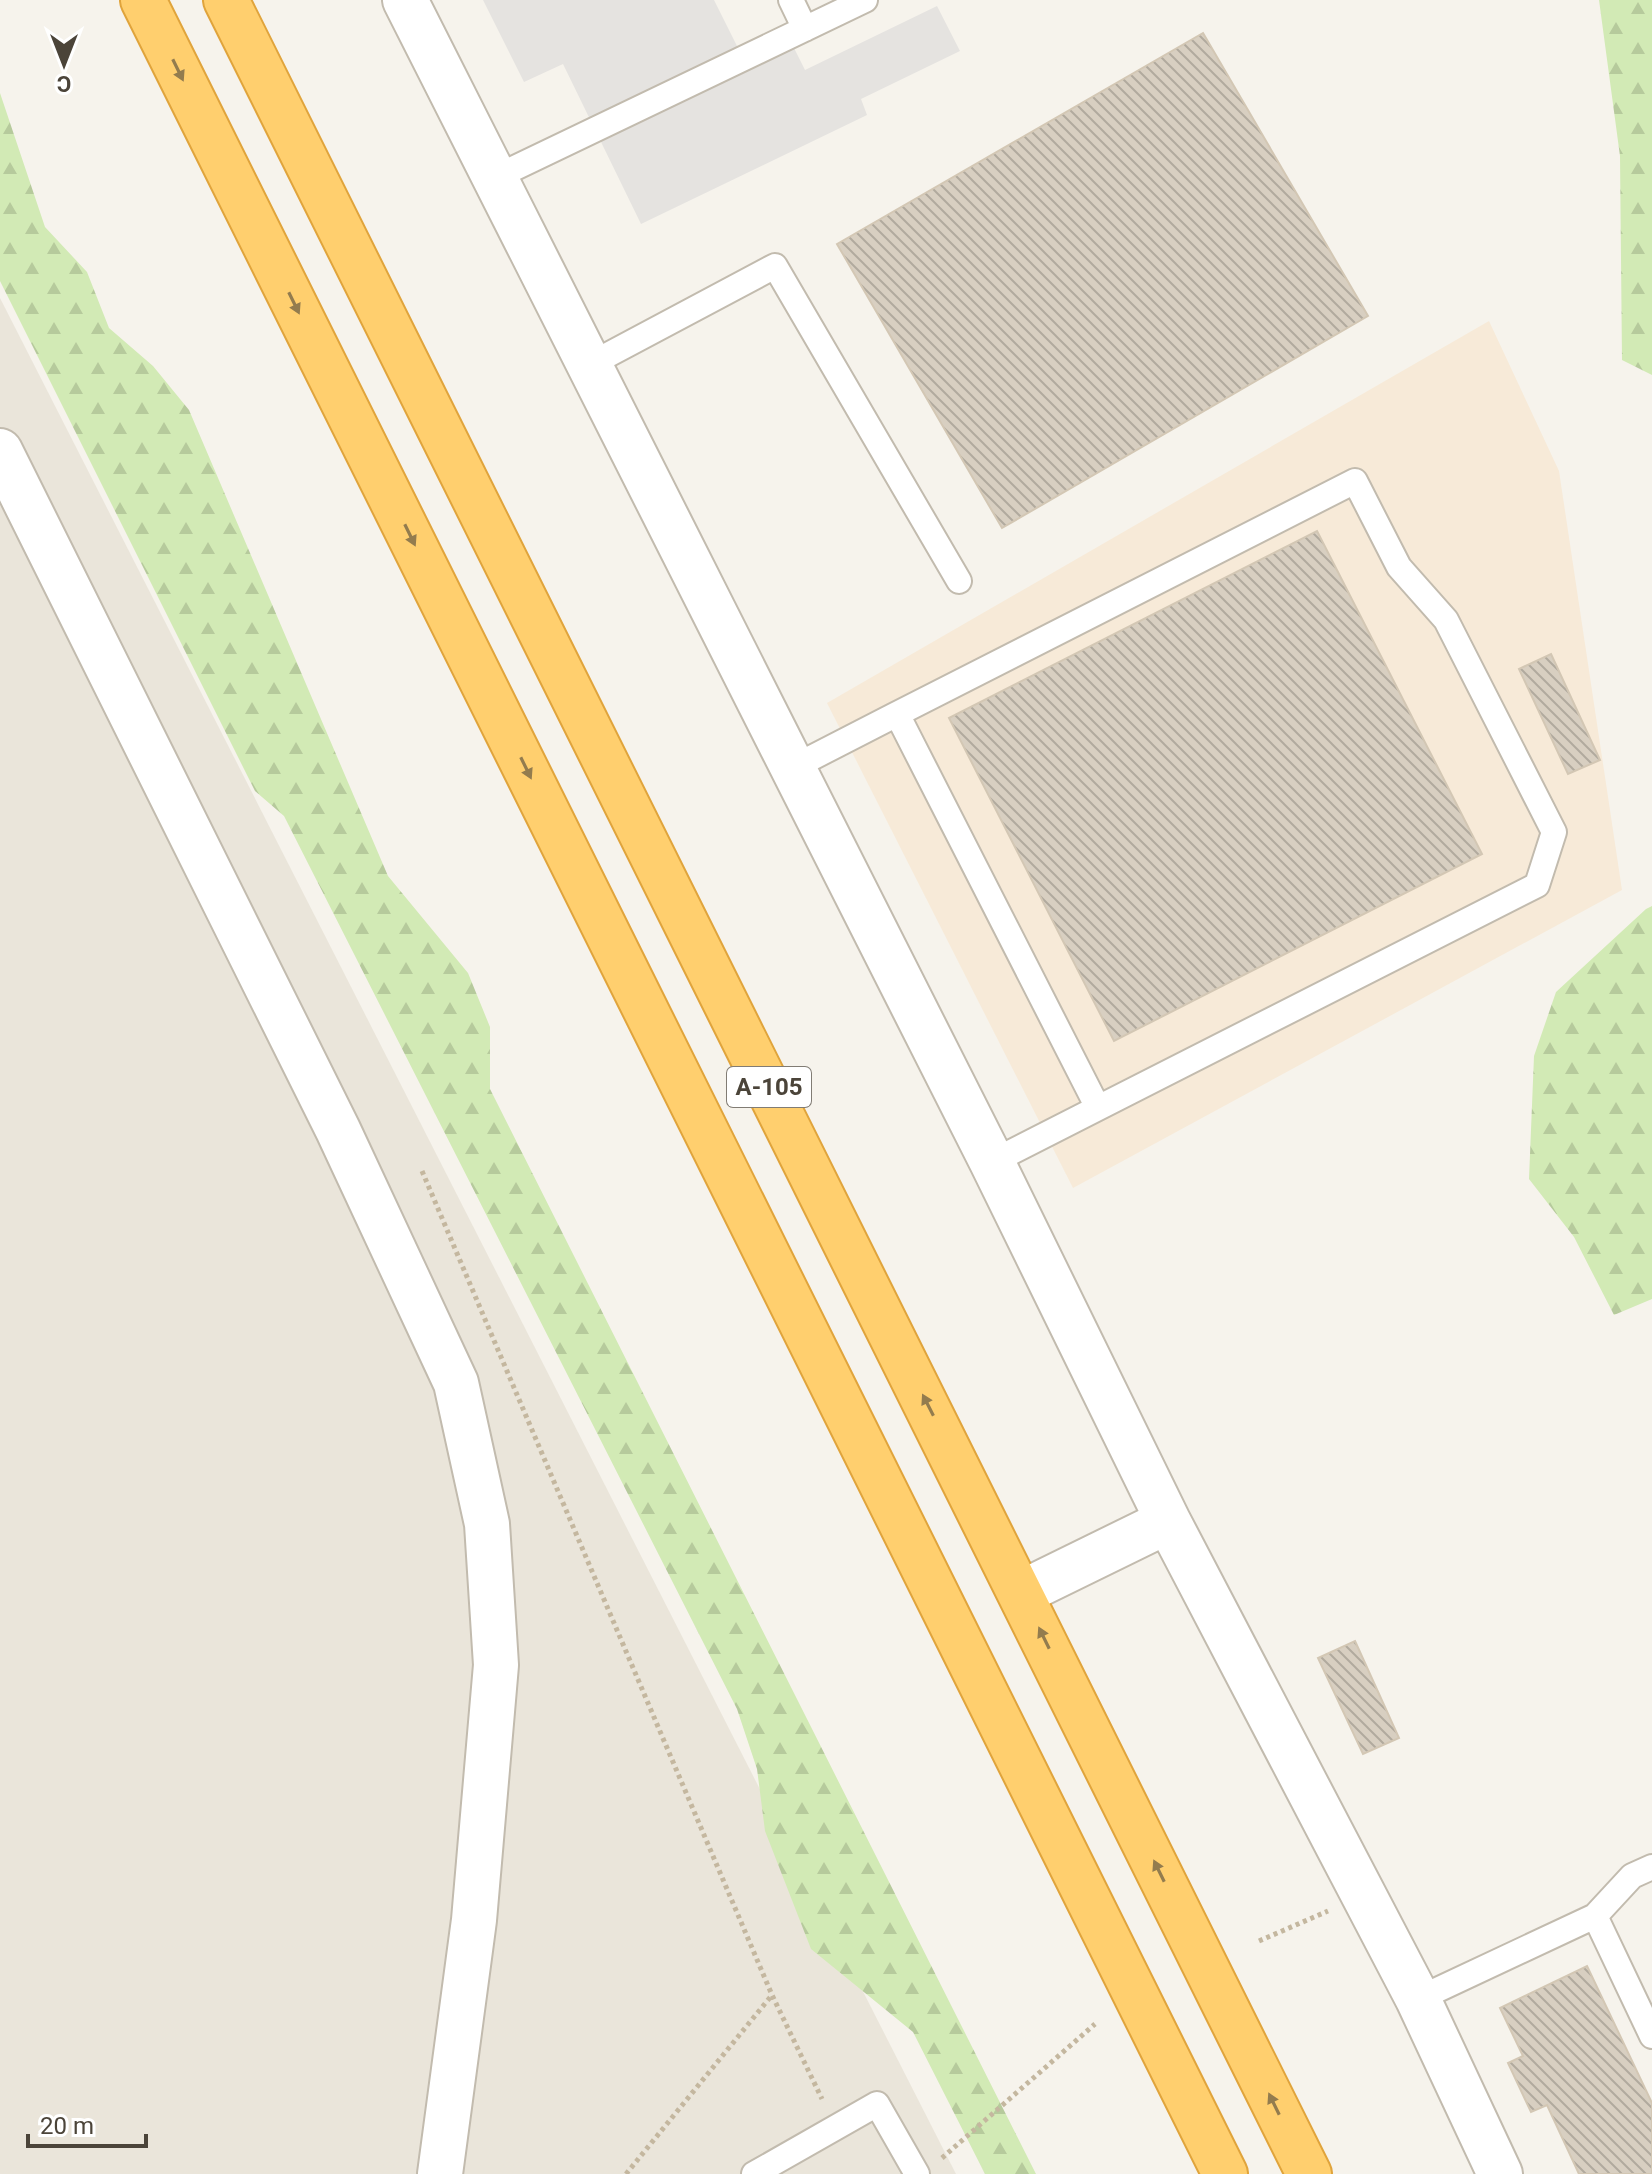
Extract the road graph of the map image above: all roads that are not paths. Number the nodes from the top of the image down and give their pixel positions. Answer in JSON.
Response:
{"nodes":[{"id":1,"x":143,"y":0,"type":"edge"},
{"id":2,"x":226,"y":0,"type":"edge"},
{"id":3,"x":405,"y":0,"type":"edge"},
{"id":4,"x":791,"y":0,"type":"edge"},
{"id":5,"x":865,"y":0,"type":"edge"},
{"id":6,"x":805,"y":29,"type":"junction"},
{"id":7,"x":494,"y":178,"type":"junction"},
{"id":8,"x":589,"y":365,"type":"junction"},
{"id":9,"x":0,"y":451,"type":"edge"},
{"id":10,"x":959,"y":581,"type":"dead end"},
{"id":11,"x":897,"y":714,"type":"junction"},
{"id":12,"x":792,"y":768,"type":"junction"},
{"id":13,"x":1098,"y":1108,"type":"junction"},
{"id":14,"x":992,"y":1162,"type":"junction"},
{"id":15,"x":1168,"y":1521,"type":"junction"},
{"id":16,"x":1021,"y":1593,"type":"junction"},
{"id":17,"x":1652,"y":1867,"type":"edge"},
{"id":18,"x":1595,"y":1916,"type":"junction"},
{"id":19,"x":1418,"y":1999,"type":"junction"},
{"id":20,"x":1652,"y":2036,"type":"edge"},
{"id":21,"x":926,"y":2169,"type":"edge"},
{"id":22,"x":440,"y":2174,"type":"edge"},
{"id":23,"x":754,"y":2174,"type":"edge"},
{"id":24,"x":1225,"y":2174,"type":"edge"},
{"id":25,"x":1309,"y":2174,"type":"edge"},
{"id":26,"x":1500,"y":2174,"type":"edge"}],
"edges":[{"from":1,"to":24,"type":"highway","number":"А-105","one_way":true},
{"from":16,"to":2,"type":"highway","number":"А-105","one_way":true},
{"from":3,"to":7,"type":"street"},
{"from":4,"to":6,"type":"lane"},
{"from":5,"to":6,"type":"lane"},
{"from":6,"to":7,"type":"lane"},
{"from":7,"to":8,"type":"street"},
{"from":8,"to":10,"type":"lane"},
{"from":8,"to":12,"type":"street"},
{"from":9,"to":22,"type":"street"},
{"from":11,"to":12,"type":"lane"},
{"from":11,"to":13,"type":"lane"},
{"from":11,"to":13,"type":"lane"},
{"from":12,"to":14,"type":"street"},
{"from":13,"to":14,"type":"lane"},
{"from":14,"to":15,"type":"street"},
{"from":15,"to":16,"type":"street"},
{"from":15,"to":19,"type":"street"},
{"from":25,"to":16,"type":"highway","number":"А-105","one_way":true},
{"from":17,"to":18,"type":"lane"},
{"from":18,"to":19,"type":"lane"},
{"from":18,"to":20,"type":"lane"},
{"from":19,"to":26,"type":"street"},
{"from":21,"to":23,"type":"lane"}]}
